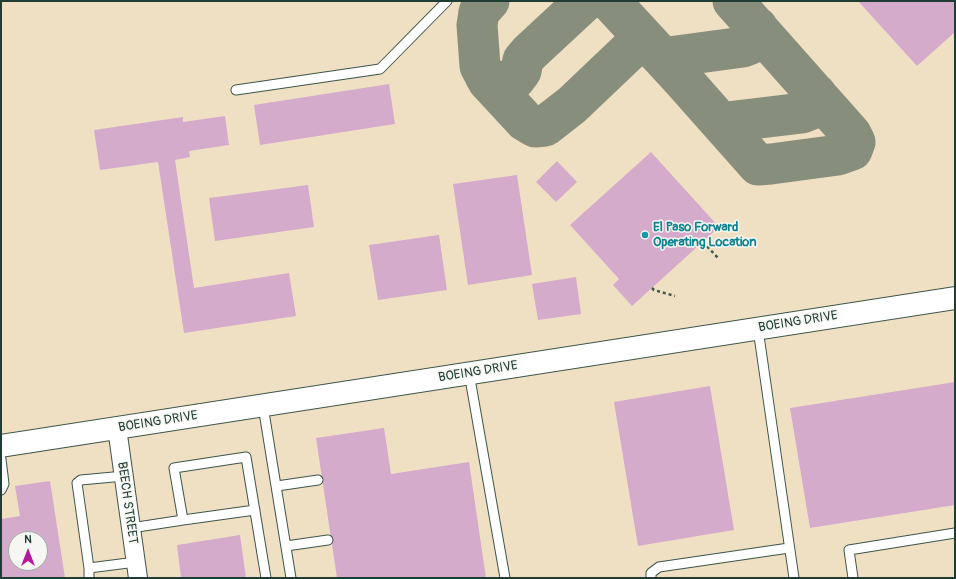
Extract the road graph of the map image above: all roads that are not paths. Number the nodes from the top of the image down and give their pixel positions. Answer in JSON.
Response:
{"nodes":[{"id":1,"x":447,"y":1,"type":"edge"},
{"id":2,"x":236,"y":90,"type":"dead end"},
{"id":3,"x":955,"y":298,"type":"edge"},
{"id":4,"x":758,"y":328,"type":"junction"},
{"id":5,"x":469,"y":373,"type":"junction"},
{"id":6,"x":263,"y":406,"type":"junction"},
{"id":7,"x":117,"y":428,"type":"junction"},
{"id":8,"x":1,"y":446,"type":"edge"},
{"id":9,"x":1,"y":459,"type":"edge"},
{"id":10,"x":124,"y":476,"type":"junction"},
{"id":11,"x":318,"y":480,"type":"dead end"},
{"id":12,"x":277,"y":486,"type":"junction"},
{"id":13,"x":1,"y":490,"type":"edge"},
{"id":14,"x":255,"y":510,"type":"junction"},
{"id":15,"x":183,"y":520,"type":"junction"},
{"id":16,"x":131,"y":528,"type":"junction"},
{"id":17,"x":955,"y":533,"type":"edge"},
{"id":18,"x":328,"y":540,"type":"dead end"},
{"id":19,"x":286,"y":546,"type":"junction"},
{"id":20,"x":789,"y":548,"type":"junction"},
{"id":21,"x":89,"y":568,"type":"junction"},
{"id":22,"x":137,"y":570,"type":"edge"},
{"id":23,"x":89,"y":578,"type":"edge"},
{"id":24,"x":266,"y":578,"type":"edge"},
{"id":25,"x":291,"y":578,"type":"edge"},
{"id":26,"x":505,"y":578,"type":"edge"},
{"id":27,"x":651,"y":578,"type":"edge"},
{"id":28,"x":794,"y":578,"type":"edge"},
{"id":29,"x":853,"y":578,"type":"edge"}],
"edges":[{"from":1,"to":2,"type":"lane"},
{"from":3,"to":4,"type":"street","name":"BOEING DRIVE"},
{"from":4,"to":5,"type":"street","name":"BOEING DRIVE"},
{"from":4,"to":20,"type":"lane"},
{"from":5,"to":6,"type":"street","name":"BOEING DRIVE"},
{"from":5,"to":26,"type":"lane"},
{"from":6,"to":7,"type":"street","name":"BOEING DRIVE"},
{"from":6,"to":12,"type":"lane"},
{"from":7,"to":8,"type":"street","name":"BOEING DRIVE"},
{"from":7,"to":10,"type":"street","name":"BEECH STREET"},
{"from":9,"to":13,"type":"lane"},
{"from":10,"to":16,"type":"street","name":"BEECH STREET"},
{"from":10,"to":21,"type":"lane"},
{"from":11,"to":12,"type":"lane"},
{"from":12,"to":19,"type":"lane"},
{"from":14,"to":15,"type":"lane"},
{"from":14,"to":15,"type":"lane"},
{"from":14,"to":24,"type":"lane"},
{"from":15,"to":16,"type":"lane"},
{"from":16,"to":22,"type":"street","name":"BEECH STREET"},
{"from":17,"to":29,"type":"lane"},
{"from":18,"to":19,"type":"lane"},
{"from":19,"to":25,"type":"lane"},
{"from":20,"to":27,"type":"lane"},
{"from":20,"to":28,"type":"lane"},
{"from":21,"to":22,"type":"lane"},
{"from":21,"to":23,"type":"lane"}]}
